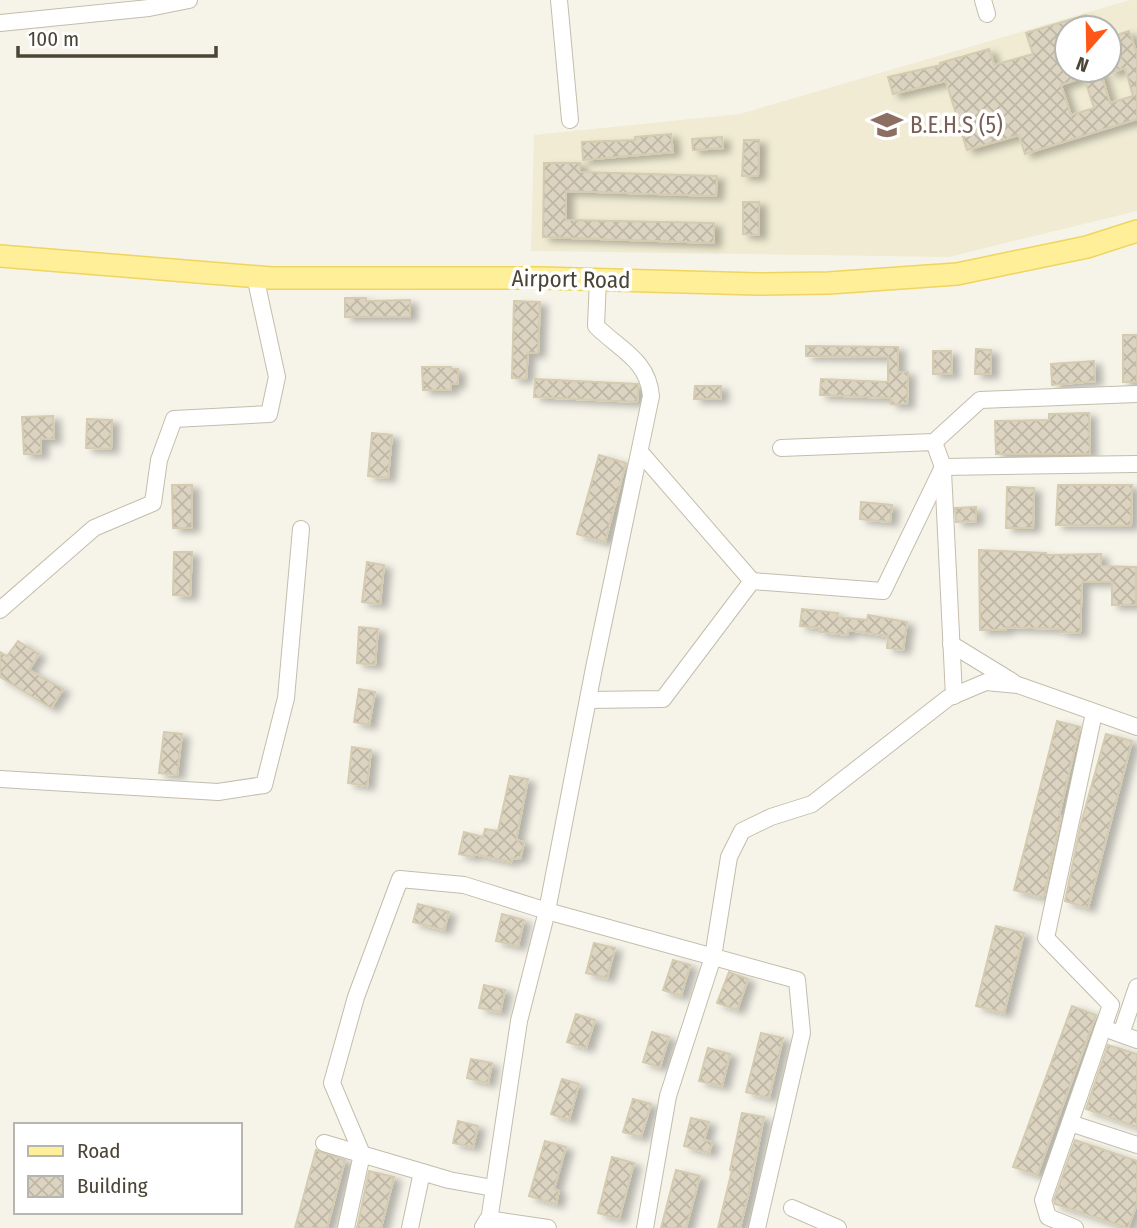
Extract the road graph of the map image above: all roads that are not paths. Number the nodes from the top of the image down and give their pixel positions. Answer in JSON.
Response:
{"nodes":[{"id":1,"x":189,"y":0,"type":"edge"},
{"id":2,"x":559,"y":0,"type":"edge"},
{"id":3,"x":0,"y":23,"type":"edge"},
{"id":4,"x":570,"y":120,"type":"dead end"},
{"id":5,"x":1137,"y":231,"type":"edge"},
{"id":6,"x":0,"y":256,"type":"edge"},
{"id":7,"x":255,"y":276,"type":"junction"},
{"id":8,"x":598,"y":279,"type":"junction"},
{"id":9,"x":1137,"y":394,"type":"edge"},
{"id":10,"x":934,"y":442,"type":"junction"},
{"id":11,"x":781,"y":448,"type":"dead end"},
{"id":12,"x":640,"y":452,"type":"junction"},
{"id":13,"x":1136,"y":464,"type":"edge"},
{"id":14,"x":943,"y":467,"type":"junction"},
{"id":15,"x":301,"y":529,"type":"dead end"},
{"id":16,"x":752,"y":581,"type":"junction"},
{"id":17,"x":0,"y":610,"type":"edge"},
{"id":18,"x":951,"y":644,"type":"junction"},
{"id":19,"x":1018,"y":685,"type":"junction"},
{"id":20,"x":954,"y":696,"type":"junction"},
{"id":21,"x":588,"y":700,"type":"junction"},
{"id":22,"x":1094,"y":713,"type":"junction"},
{"id":23,"x":1137,"y":727,"type":"edge"},
{"id":24,"x":0,"y":779,"type":"edge"},
{"id":25,"x":547,"y":911,"type":"junction"},
{"id":26,"x":713,"y":957,"type":"junction"},
{"id":27,"x":1137,"y":987,"type":"edge"},
{"id":28,"x":1102,"y":1028,"type":"junction"},
{"id":29,"x":1121,"y":1034,"type":"junction"},
{"id":30,"x":1137,"y":1040,"type":"edge"},
{"id":31,"x":1070,"y":1123,"type":"junction"},
{"id":32,"x":324,"y":1143,"type":"dead end"},
{"id":33,"x":1137,"y":1145,"type":"edge"},
{"id":34,"x":362,"y":1154,"type":"junction"},
{"id":35,"x":422,"y":1172,"type":"junction"},
{"id":36,"x":493,"y":1188,"type":"junction"},
{"id":37,"x":792,"y":1208,"type":"dead end"},
{"id":38,"x":486,"y":1225,"type":"edge"},
{"id":39,"x":346,"y":1228,"type":"edge"},
{"id":40,"x":410,"y":1228,"type":"edge"},
{"id":41,"x":548,"y":1228,"type":"edge"},
{"id":42,"x":645,"y":1228,"type":"edge"},
{"id":43,"x":757,"y":1228,"type":"edge"},
{"id":44,"x":838,"y":1228,"type":"edge"},
{"id":45,"x":1075,"y":1228,"type":"edge"}],
"edges":[{"from":1,"to":3,"type":"lane"},
{"from":2,"to":4,"type":"lane"},
{"from":5,"to":8,"type":"main road","name":"Airport Road"},
{"from":6,"to":7,"type":"main road","name":"Airport Road"},
{"from":7,"to":8,"type":"main road","name":"Airport Road"},
{"from":7,"to":17,"type":"lane"},
{"from":8,"to":12,"type":"lane"},
{"from":9,"to":10,"type":"lane"},
{"from":10,"to":11,"type":"lane"},
{"from":10,"to":14,"type":"lane"},
{"from":12,"to":16,"type":"lane"},
{"from":12,"to":21,"type":"lane"},
{"from":13,"to":14,"type":"lane"},
{"from":14,"to":16,"type":"lane"},
{"from":14,"to":18,"type":"lane"},
{"from":15,"to":24,"type":"lane"},
{"from":16,"to":21,"type":"lane"},
{"from":18,"to":19,"type":"lane"},
{"from":18,"to":20,"type":"lane"},
{"from":19,"to":20,"type":"lane"},
{"from":19,"to":22,"type":"lane"},
{"from":20,"to":26,"type":"lane"},
{"from":21,"to":25,"type":"lane"},
{"from":22,"to":23,"type":"lane"},
{"from":22,"to":28,"type":"lane"},
{"from":25,"to":26,"type":"lane"},
{"from":25,"to":34,"type":"lane"},
{"from":25,"to":36,"type":"lane"},
{"from":26,"to":42,"type":"lane"},
{"from":26,"to":43,"type":"lane"},
{"from":27,"to":29,"type":"lane"},
{"from":28,"to":29,"type":"lane"},
{"from":28,"to":31,"type":"lane"},
{"from":29,"to":30,"type":"lane"},
{"from":31,"to":33,"type":"lane"},
{"from":31,"to":45,"type":"lane"},
{"from":32,"to":34,"type":"lane"},
{"from":34,"to":35,"type":"lane"},
{"from":34,"to":39,"type":"lane"},
{"from":35,"to":36,"type":"lane"},
{"from":35,"to":40,"type":"lane"},
{"from":36,"to":38,"type":"lane"},
{"from":37,"to":44,"type":"lane"},
{"from":38,"to":41,"type":"lane"}]}
